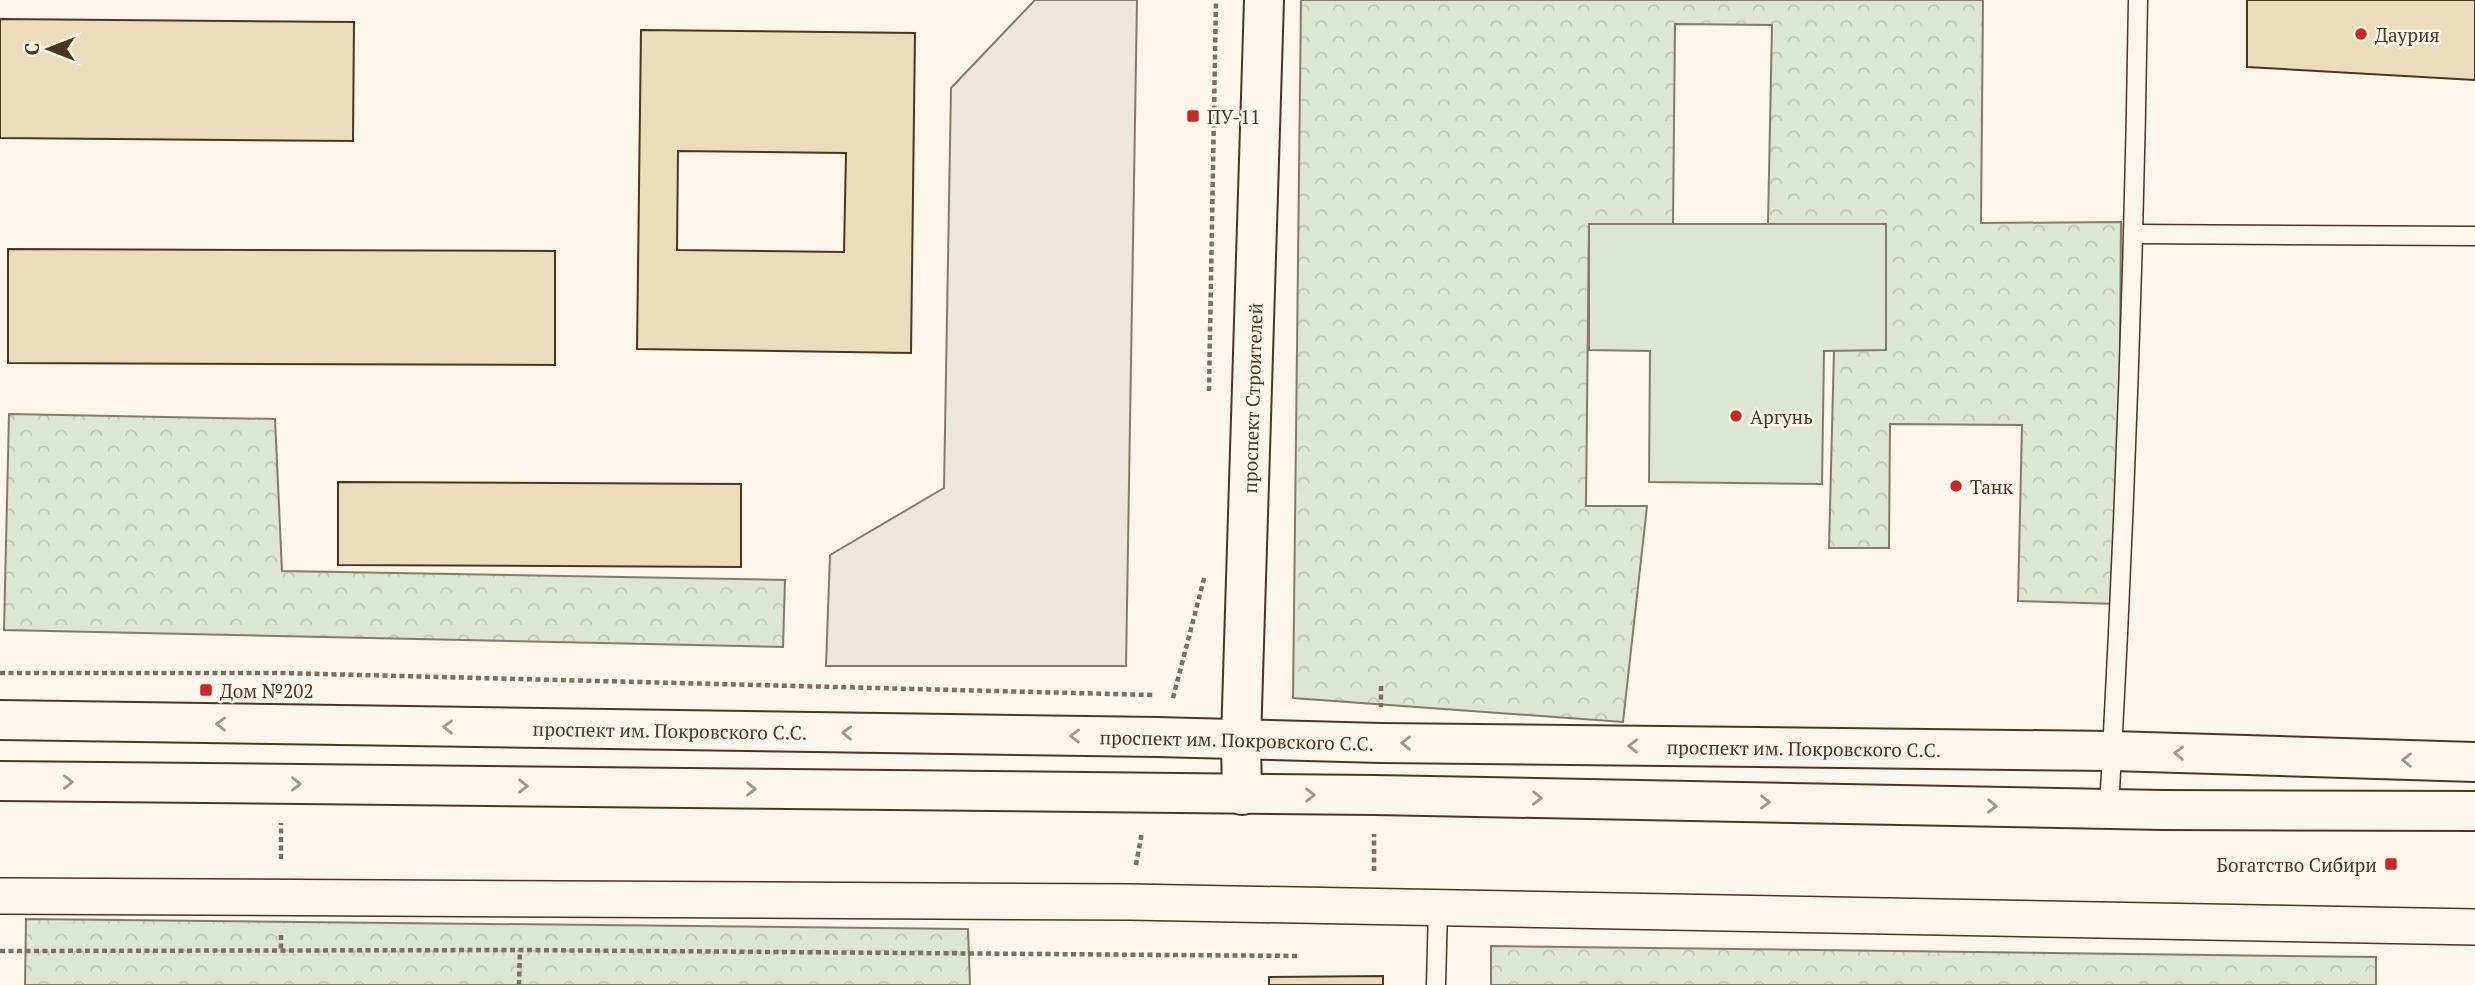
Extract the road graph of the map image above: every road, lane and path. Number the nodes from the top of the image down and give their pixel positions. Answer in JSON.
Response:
{"nodes":[{"id":1,"x":1216,"y":0,"type":"edge"},
{"id":2,"x":1264,"y":0,"type":"edge"},
{"id":3,"x":2137,"y":0,"type":"edge"},
{"id":4,"x":2134,"y":234,"type":"junction"},
{"id":5,"x":2475,"y":236,"type":"edge"},
{"id":6,"x":1209,"y":400,"type":"dead end"},
{"id":7,"x":0,"y":673,"type":"edge"},
{"id":8,"x":1174,"y":695,"type":"dead end"},
{"id":9,"x":0,"y":720,"type":"edge"},
{"id":10,"x":1241,"y":740,"type":"junction"},
{"id":11,"x":2112,"y":751,"type":"junction"},
{"id":12,"x":2475,"y":762,"type":"edge"},
{"id":13,"x":0,"y":781,"type":"edge"},
{"id":14,"x":1242,"y":795,"type":"junction"},
{"id":15,"x":2109,"y":808,"type":"junction"},
{"id":16,"x":2475,"y":811,"type":"edge"},
{"id":17,"x":0,"y":896,"type":"edge"},
{"id":18,"x":1438,"y":908,"type":"junction"},
{"id":19,"x":2475,"y":926,"type":"edge"},
{"id":20,"x":520,"y":950,"type":"junction"},
{"id":21,"x":0,"y":951,"type":"edge"},
{"id":22,"x":1300,"y":956,"type":"dead end"},
{"id":23,"x":519,"y":985,"type":"edge"},
{"id":24,"x":1436,"y":985,"type":"edge"}],
"edges":[{"from":1,"to":6,"type":"path"},
{"from":2,"to":10,"type":"main road","name":"проспект Строителей"},
{"from":3,"to":4,"type":"lane"},
{"from":4,"to":5,"type":"lane"},
{"from":4,"to":11,"type":"lane"},
{"from":7,"to":8,"type":"path"},
{"from":10,"to":9,"type":"main road","name":"проспект им. Покровского С.С.","one_way":true},
{"from":11,"to":10,"type":"main road","name":"проспект им. Покровского С.С.","one_way":true},
{"from":10,"to":14,"type":"main road","name":"проспект Строителей"},
{"from":12,"to":11,"type":"main road","name":"проспект им. Покровского С.С.","one_way":true},
{"from":11,"to":15,"type":"lane"},
{"from":13,"to":14,"type":"main road","one_way":true},
{"from":14,"to":15,"type":"main road","one_way":true},
{"from":15,"to":16,"type":"main road"},
{"from":17,"to":18,"type":"street"},
{"from":18,"to":19,"type":"street"},
{"from":18,"to":24,"type":"lane"},
{"from":20,"to":21,"type":"path"},
{"from":20,"to":22,"type":"path"},
{"from":20,"to":23,"type":"path"}]}
